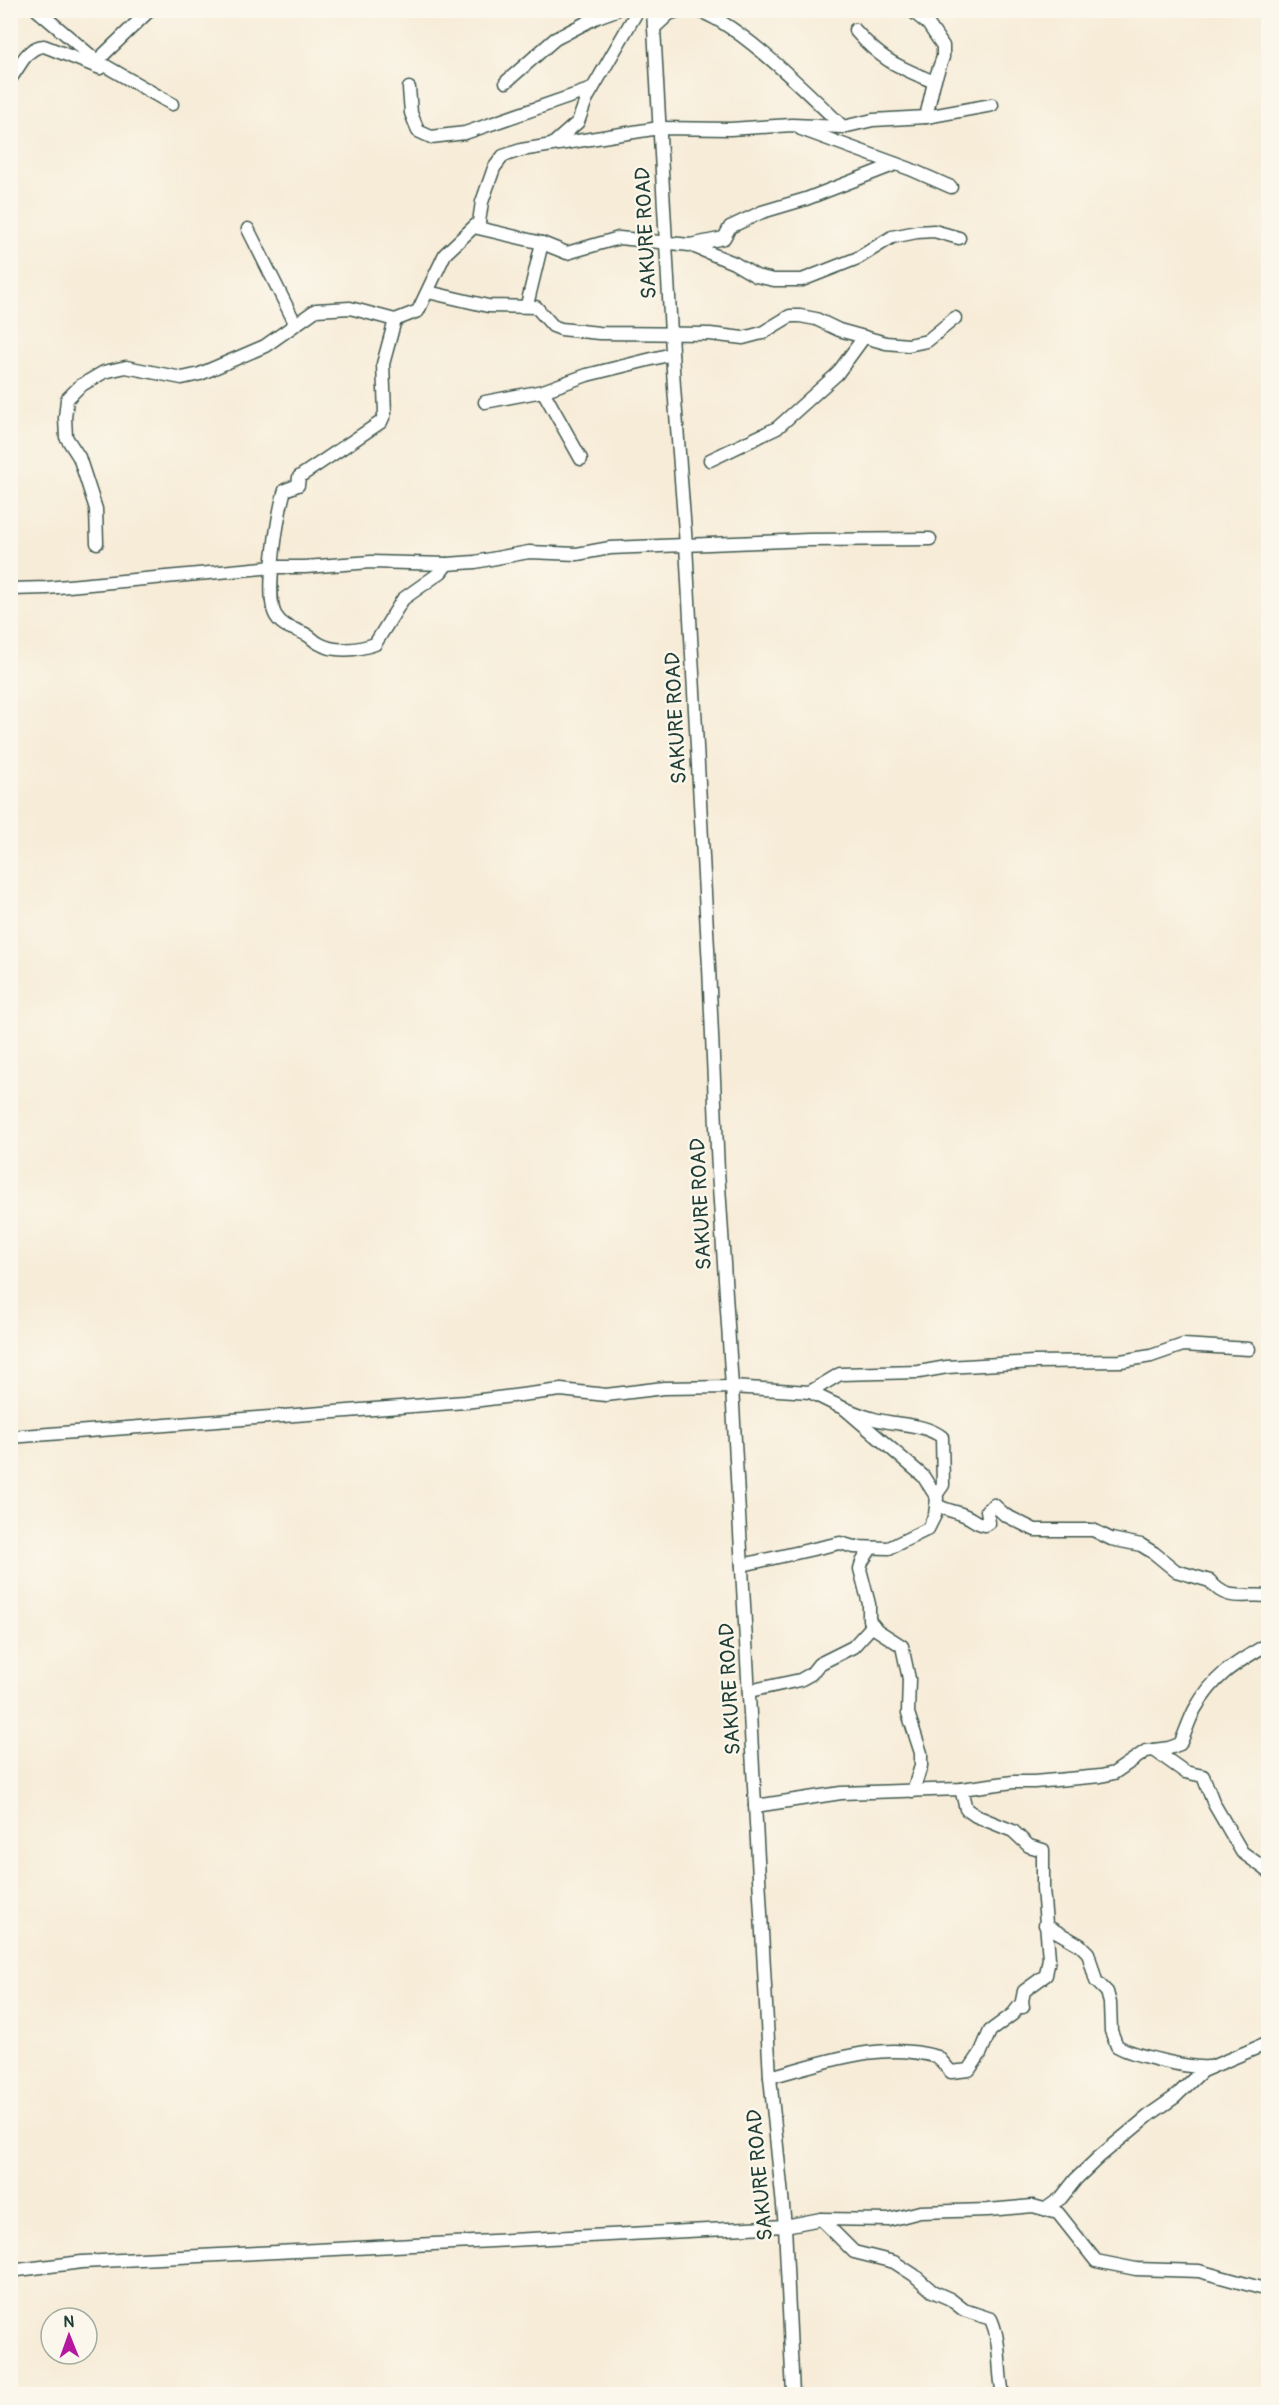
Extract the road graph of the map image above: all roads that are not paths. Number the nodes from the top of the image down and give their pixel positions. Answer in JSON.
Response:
{"nodes":[{"id":1,"x":37,"y":10,"type":"edge"},
{"id":2,"x":150,"y":10,"type":"edge"},
{"id":3,"x":616,"y":10,"type":"edge"},
{"id":4,"x":638,"y":10,"type":"edge"},
{"id":5,"x":653,"y":10,"type":"edge"},
{"id":6,"x":681,"y":10,"type":"edge"},
{"id":7,"x":693,"y":10,"type":"edge"},
{"id":8,"x":911,"y":10,"type":"edge"},
{"id":9,"x":654,"y":28,"type":"junction"},
{"id":10,"x":855,"y":30,"type":"dead end"},
{"id":11,"x":97,"y":61,"type":"junction"},
{"id":12,"x":10,"y":79,"type":"edge"},
{"id":13,"x":127,"y":79,"type":"junction"},
{"id":14,"x":506,"y":82,"type":"dead end"},
{"id":15,"x":934,"y":82,"type":"junction"},
{"id":16,"x":410,"y":88,"type":"dead end"},
{"id":17,"x":592,"y":89,"type":"junction"},
{"id":18,"x":172,"y":104,"type":"dead end"},
{"id":19,"x":992,"y":105,"type":"dead end"},
{"id":20,"x":926,"y":117,"type":"junction"},
{"id":21,"x":792,"y":125,"type":"junction"},
{"id":22,"x":843,"y":127,"type":"junction"},
{"id":23,"x":659,"y":128,"type":"junction"},
{"id":24,"x":552,"y":145,"type":"junction"},
{"id":25,"x":896,"y":164,"type":"junction"},
{"id":26,"x":951,"y":186,"type":"dead end"},
{"id":27,"x":474,"y":227,"type":"junction"},
{"id":28,"x":248,"y":229,"type":"dead end"},
{"id":29,"x":959,"y":238,"type":"dead end"},
{"id":30,"x":666,"y":241,"type":"junction"},
{"id":31,"x":542,"y":243,"type":"junction"},
{"id":32,"x":690,"y":244,"type":"junction"},
{"id":33,"x":428,"y":292,"type":"junction"},
{"id":34,"x":527,"y":305,"type":"junction"},
{"id":35,"x":955,"y":318,"type":"dead end"},
{"id":36,"x":395,"y":320,"type":"junction"},
{"id":37,"x":294,"y":323,"type":"junction"},
{"id":38,"x":671,"y":333,"type":"junction"},
{"id":39,"x":864,"y":337,"type":"junction"},
{"id":40,"x":672,"y":354,"type":"junction"},
{"id":41,"x":543,"y":391,"type":"junction"},
{"id":42,"x":484,"y":402,"type":"dead end"},
{"id":43,"x":581,"y":459,"type":"dead end"},
{"id":44,"x":710,"y":460,"type":"dead end"},
{"id":45,"x":930,"y":539,"type":"dead end"},
{"id":46,"x":97,"y":543,"type":"dead end"},
{"id":47,"x":686,"y":545,"type":"junction"},
{"id":48,"x":447,"y":564,"type":"junction"},
{"id":49,"x":273,"y":567,"type":"junction"},
{"id":50,"x":10,"y":589,"type":"edge"},
{"id":51,"x":1249,"y":1349,"type":"dead end"},
{"id":52,"x":732,"y":1387,"type":"junction"},
{"id":53,"x":810,"y":1392,"type":"junction"},
{"id":54,"x":845,"y":1409,"type":"junction"},
{"id":55,"x":10,"y":1437,"type":"edge"},
{"id":56,"x":936,"y":1500,"type":"junction"},
{"id":57,"x":871,"y":1548,"type":"junction"},
{"id":58,"x":742,"y":1565,"type":"junction"},
{"id":59,"x":1269,"y":1596,"type":"edge"},
{"id":60,"x":873,"y":1625,"type":"junction"},
{"id":61,"x":1269,"y":1644,"type":"edge"},
{"id":62,"x":749,"y":1691,"type":"junction"},
{"id":63,"x":1154,"y":1750,"type":"junction"},
{"id":64,"x":961,"y":1789,"type":"junction"},
{"id":65,"x":913,"y":1791,"type":"junction"},
{"id":66,"x":756,"y":1806,"type":"junction"},
{"id":67,"x":1269,"y":1871,"type":"edge"},
{"id":68,"x":1045,"y":1925,"type":"junction"},
{"id":69,"x":1269,"y":2043,"type":"edge"},
{"id":70,"x":1208,"y":2067,"type":"junction"},
{"id":71,"x":770,"y":2077,"type":"junction"},
{"id":72,"x":1047,"y":2208,"type":"junction"},
{"id":73,"x":821,"y":2219,"type":"junction"},
{"id":74,"x":785,"y":2226,"type":"junction"},
{"id":75,"x":10,"y":2271,"type":"edge"},
{"id":76,"x":1269,"y":2290,"type":"edge"},
{"id":77,"x":793,"y":2394,"type":"edge"},
{"id":78,"x":1003,"y":2394,"type":"edge"}],
"edges":[{"from":1,"to":11,"type":"street"},
{"from":2,"to":11,"type":"street"},
{"from":3,"to":14,"type":"street"},
{"from":4,"to":17,"type":"street"},
{"from":5,"to":9,"type":"street","name":"SAKURE ROAD"},
{"from":6,"to":9,"type":"street"},
{"from":7,"to":22,"type":"street"},
{"from":8,"to":15,"type":"street"},
{"from":9,"to":23,"type":"street","name":"SAKURE ROAD"},
{"from":10,"to":15,"type":"street"},
{"from":11,"to":13,"type":"street"},
{"from":12,"to":13,"type":"street"},
{"from":13,"to":18,"type":"street"},
{"from":15,"to":20,"type":"street"},
{"from":16,"to":17,"type":"street"},
{"from":17,"to":24,"type":"street"},
{"from":19,"to":20,"type":"street"},
{"from":20,"to":22,"type":"street"},
{"from":21,"to":22,"type":"street"},
{"from":21,"to":23,"type":"street"},
{"from":21,"to":25,"type":"street"},
{"from":23,"to":24,"type":"street"},
{"from":23,"to":30,"type":"street","name":"SAKURE ROAD"},
{"from":24,"to":27,"type":"street"},
{"from":25,"to":26,"type":"street"},
{"from":25,"to":32,"type":"street"},
{"from":27,"to":31,"type":"street"},
{"from":27,"to":33,"type":"street"},
{"from":28,"to":37,"type":"street"},
{"from":29,"to":32,"type":"street"},
{"from":30,"to":31,"type":"street"},
{"from":30,"to":32,"type":"street"},
{"from":30,"to":38,"type":"street","name":"SAKURE ROAD"},
{"from":31,"to":34,"type":"street"},
{"from":33,"to":34,"type":"street"},
{"from":33,"to":36,"type":"street"},
{"from":34,"to":38,"type":"street"},
{"from":35,"to":39,"type":"street"},
{"from":36,"to":37,"type":"street"},
{"from":36,"to":49,"type":"street"},
{"from":37,"to":46,"type":"street"},
{"from":38,"to":39,"type":"street"},
{"from":38,"to":40,"type":"street","name":"SAKURE ROAD"},
{"from":39,"to":44,"type":"street"},
{"from":40,"to":41,"type":"street"},
{"from":40,"to":47,"type":"street","name":"SAKURE ROAD"},
{"from":41,"to":42,"type":"street"},
{"from":41,"to":43,"type":"street"},
{"from":45,"to":47,"type":"street"},
{"from":47,"to":48,"type":"street"},
{"from":47,"to":52,"type":"street","name":"SAKURE ROAD"},
{"from":48,"to":49,"type":"street"},
{"from":48,"to":49,"type":"street"},
{"from":49,"to":50,"type":"street"},
{"from":51,"to":53,"type":"street"},
{"from":52,"to":53,"type":"street"},
{"from":52,"to":55,"type":"street"},
{"from":52,"to":58,"type":"street","name":"SAKURE ROAD"},
{"from":53,"to":54,"type":"street"},
{"from":54,"to":56,"type":"street"},
{"from":54,"to":56,"type":"street"},
{"from":56,"to":57,"type":"street"},
{"from":56,"to":59,"type":"street"},
{"from":57,"to":58,"type":"street"},
{"from":57,"to":60,"type":"street"},
{"from":58,"to":62,"type":"street","name":"SAKURE ROAD"},
{"from":60,"to":62,"type":"street"},
{"from":60,"to":65,"type":"street"},
{"from":61,"to":63,"type":"street"},
{"from":62,"to":66,"type":"street","name":"SAKURE ROAD"},
{"from":63,"to":64,"type":"street"},
{"from":63,"to":67,"type":"street"},
{"from":64,"to":65,"type":"street"},
{"from":64,"to":68,"type":"street"},
{"from":65,"to":66,"type":"street"},
{"from":66,"to":71,"type":"street","name":"SAKURE ROAD"},
{"from":68,"to":70,"type":"street"},
{"from":68,"to":71,"type":"street"},
{"from":69,"to":70,"type":"street"},
{"from":70,"to":72,"type":"street"},
{"from":71,"to":74,"type":"street","name":"SAKURE ROAD"},
{"from":72,"to":73,"type":"street"},
{"from":72,"to":76,"type":"street"},
{"from":73,"to":74,"type":"street"},
{"from":73,"to":78,"type":"street"},
{"from":74,"to":75,"type":"street"},
{"from":74,"to":77,"type":"street","name":"SAKURE ROAD"}]}
